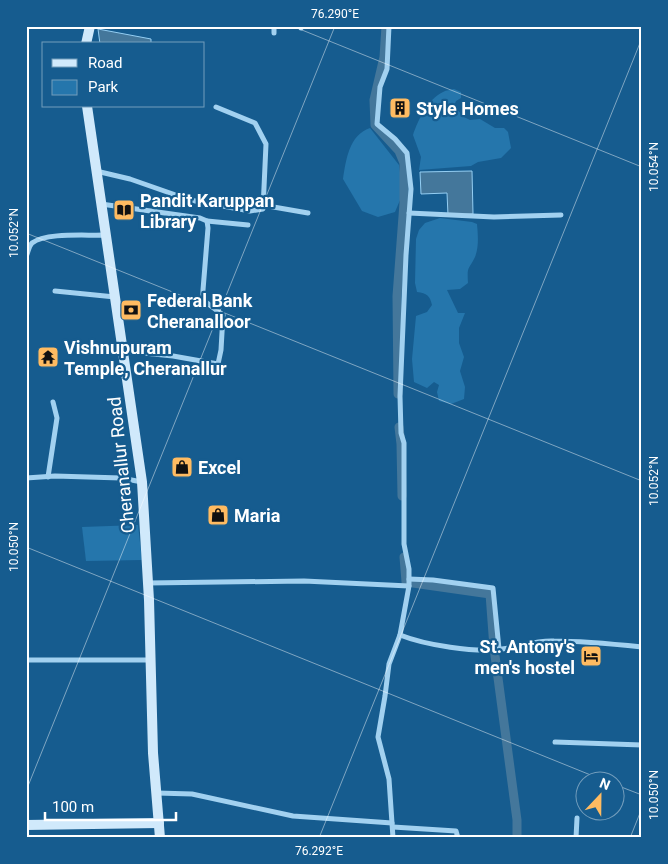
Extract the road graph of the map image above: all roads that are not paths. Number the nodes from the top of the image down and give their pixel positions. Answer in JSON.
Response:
{"nodes":[{"id":1,"x":90,"y":26,"type":"edge"},
{"id":2,"x":274,"y":26,"type":"edge"},
{"id":3,"x":389,"y":26,"type":"edge"},
{"id":4,"x":274,"y":33,"type":"dead end"},
{"id":5,"x":86,"y":42,"type":"edge"},
{"id":6,"x":216,"y":107,"type":"dead end"},
{"id":7,"x":87,"y":108,"type":"edge"},
{"id":8,"x":96,"y":171,"type":"junction"},
{"id":9,"x":101,"y":204,"type":"junction"},
{"id":10,"x":262,"y":205,"type":"junction"},
{"id":11,"x":308,"y":213,"type":"dead end"},
{"id":12,"x":409,"y":213,"type":"junction"},
{"id":13,"x":561,"y":216,"type":"dead end"},
{"id":14,"x":207,"y":221,"type":"junction"},
{"id":15,"x":248,"y":225,"type":"dead end"},
{"id":16,"x":105,"y":235,"type":"junction"},
{"id":17,"x":26,"y":257,"type":"edge"},
{"id":18,"x":56,"y":291,"type":"dead end"},
{"id":19,"x":115,"y":297,"type":"junction"},
{"id":20,"x":124,"y":351,"type":"junction"},
{"id":21,"x":53,"y":402,"type":"dead end"},
{"id":22,"x":48,"y":477,"type":"junction"},
{"id":23,"x":26,"y":478,"type":"edge"},
{"id":24,"x":142,"y":482,"type":"junction"},
{"id":25,"x":409,"y":580,"type":"junction"},
{"id":26,"x":148,"y":583,"type":"junction"},
{"id":27,"x":409,"y":586,"type":"junction"},
{"id":28,"x":400,"y":635,"type":"junction"},
{"id":29,"x":642,"y":647,"type":"edge"},
{"id":30,"x":498,"y":650,"type":"junction"},
{"id":31,"x":26,"y":660,"type":"edge"},
{"id":32,"x":150,"y":660,"type":"junction"},
{"id":33,"x":554,"y":742,"type":"dead end"},
{"id":34,"x":642,"y":745,"type":"edge"},
{"id":35,"x":157,"y":793,"type":"junction"},
{"id":36,"x":577,"y":822,"type":"edge"},
{"id":37,"x":159,"y":823,"type":"junction"},
{"id":38,"x":26,"y":825,"type":"edge"},
{"id":39,"x":392,"y":825,"type":"junction"},
{"id":40,"x":160,"y":838,"type":"edge"},
{"id":41,"x":393,"y":838,"type":"edge"},
{"id":42,"x":458,"y":838,"type":"edge"},
{"id":43,"x":576,"y":838,"type":"edge"}],
"edges":[{"from":1,"to":5,"type":"main road"},
{"from":2,"to":4,"type":"street"},
{"from":3,"to":12,"type":"street"},
{"from":6,"to":10,"type":"street"},
{"from":7,"to":8,"type":"main road","name":"Cheranallur Road"},
{"from":8,"to":9,"type":"main road","name":"Cheranallur Road"},
{"from":8,"to":10,"type":"street"},
{"from":9,"to":14,"type":"street"},
{"from":9,"to":16,"type":"main road","name":"Cheranallur Road"},
{"from":10,"to":11,"type":"street"},
{"from":12,"to":13,"type":"street"},
{"from":12,"to":25,"type":"street"},
{"from":14,"to":15,"type":"street"},
{"from":14,"to":20,"type":"street"},
{"from":16,"to":17,"type":"street"},
{"from":16,"to":19,"type":"main road","name":"Cheranallur Road"},
{"from":18,"to":19,"type":"street"},
{"from":19,"to":20,"type":"main road","name":"Cheranallur Road"},
{"from":20,"to":24,"type":"main road","name":"Cheranallur Road"},
{"from":21,"to":22,"type":"street"},
{"from":22,"to":23,"type":"street"},
{"from":22,"to":24,"type":"street"},
{"from":24,"to":26,"type":"main road","name":"Cheranallur Road"},
{"from":25,"to":27,"type":"street"},
{"from":25,"to":30,"type":"street"},
{"from":26,"to":27,"type":"street"},
{"from":26,"to":32,"type":"main road","name":"Cheranallur Road"},
{"from":27,"to":28,"type":"street"},
{"from":28,"to":30,"type":"street"},
{"from":28,"to":39,"type":"street"},
{"from":29,"to":30,"type":"street"},
{"from":31,"to":32,"type":"street"},
{"from":32,"to":35,"type":"main road","name":"Cheranallur Road"},
{"from":33,"to":34,"type":"street"},
{"from":35,"to":37,"type":"main road","name":"Cheranallur Road"},
{"from":35,"to":39,"type":"street"},
{"from":36,"to":43,"type":"street"},
{"from":37,"to":38,"type":"main road"},
{"from":37,"to":40,"type":"main road","name":"Cheranallur Road"},
{"from":39,"to":41,"type":"street"},
{"from":39,"to":42,"type":"street"}]}
